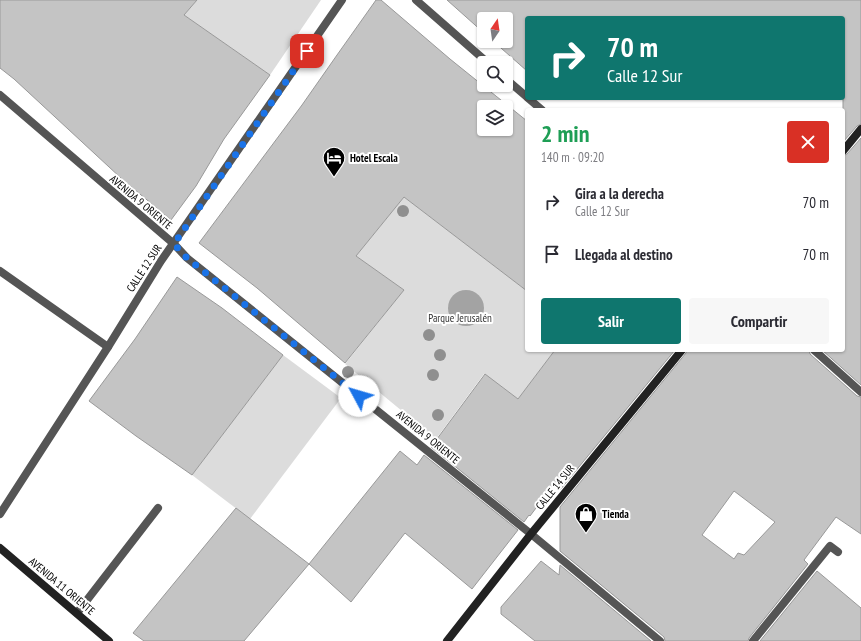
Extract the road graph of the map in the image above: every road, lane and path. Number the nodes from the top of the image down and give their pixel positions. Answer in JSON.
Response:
{"nodes":[{"id":1,"x":342,"y":0,"type":"edge"},
{"id":2,"x":416,"y":0,"type":"edge"},
{"id":3,"x":480,"y":56,"type":"edge"},
{"id":4,"x":513,"y":85,"type":"edge"},
{"id":5,"x":0,"y":95,"type":"edge"},
{"id":6,"x":525,"y":95,"type":"edge"},
{"id":7,"x":530,"y":100,"type":"edge"},
{"id":8,"x":540,"y":108,"type":"edge"},
{"id":9,"x":861,"y":129,"type":"edge"},
{"id":10,"x":845,"y":149,"type":"edge"},
{"id":11,"x":174,"y":244,"type":"junction"},
{"id":12,"x":0,"y":271,"type":"edge"},
{"id":13,"x":108,"y":347,"type":"junction"},
{"id":14,"x":680,"y":352,"type":"edge"},
{"id":15,"x":816,"y":352,"type":"edge"},
{"id":16,"x":861,"y":392,"type":"edge"},
{"id":17,"x":158,"y":508,"type":"dead end"},
{"id":18,"x":0,"y":514,"type":"edge"},
{"id":19,"x":531,"y":534,"type":"junction"},
{"id":20,"x":0,"y":548,"type":"edge"},
{"id":21,"x":838,"y":552,"type":"dead end"},
{"id":22,"x":77,"y":613,"type":"junction"},
{"id":23,"x":109,"y":641,"type":"edge"},
{"id":24,"x":447,"y":641,"type":"edge"},
{"id":25,"x":660,"y":641,"type":"edge"},
{"id":26,"x":753,"y":641,"type":"edge"}],
"edges":[{"from":1,"to":11,"type":"street","name":"CALLE 12 SUR"},
{"from":2,"to":3,"type":"street"},
{"from":4,"to":6,"type":"street"},
{"from":5,"to":11,"type":"street","name":"AVENIDA 9 ORIENTE"},
{"from":7,"to":8,"type":"street"},
{"from":9,"to":10,"type":"main road"},
{"from":11,"to":13,"type":"street","name":"CALLE 12 SUR"},
{"from":11,"to":19,"type":"street","name":"AVENIDA 9 ORIENTE"},
{"from":12,"to":13,"type":"street"},
{"from":13,"to":18,"type":"street","name":"CALLE 12 SUR"},
{"from":14,"to":19,"type":"main road","name":"CALLE 14 SUR"},
{"from":15,"to":16,"type":"street"},
{"from":17,"to":22,"type":"street"},
{"from":19,"to":24,"type":"main road","name":"CALLE 14 SUR"},
{"from":19,"to":25,"type":"street","name":"AVENIDA 9 ORIENTE"},
{"from":20,"to":22,"type":"main road","name":"AVENIDA 11 ORIENTE"},
{"from":21,"to":26,"type":"street"},
{"from":22,"to":23,"type":"main road","name":"AVENIDA 11 ORIENTE"}]}
